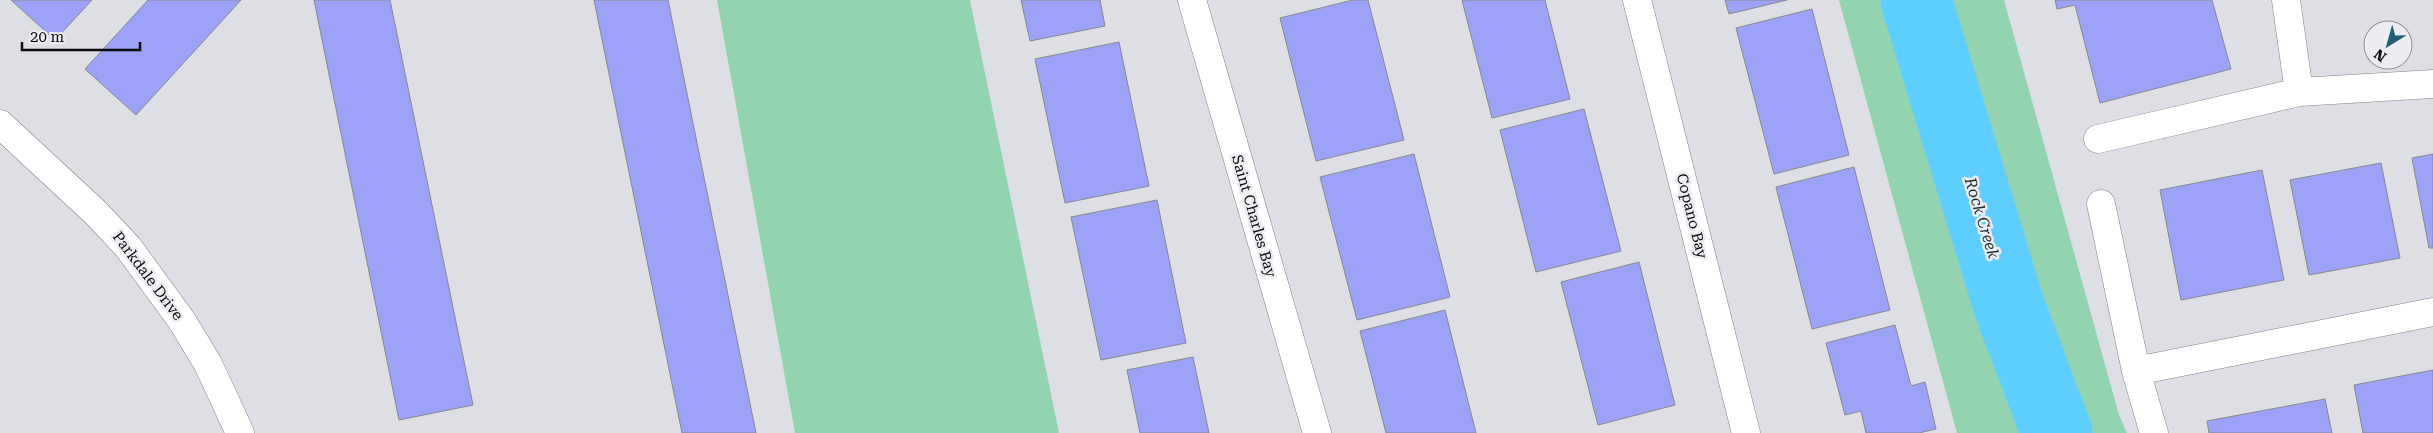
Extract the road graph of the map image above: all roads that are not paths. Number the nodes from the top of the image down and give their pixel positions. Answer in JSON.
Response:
{"nodes":[{"id":1,"x":1192,"y":0,"type":"edge"},
{"id":2,"x":1637,"y":0,"type":"edge"},
{"id":3,"x":2286,"y":0,"type":"edge"},
{"id":4,"x":2433,"y":84,"type":"edge"},
{"id":5,"x":2299,"y":92,"type":"junction"},
{"id":6,"x":0,"y":124,"type":"edge"},
{"id":7,"x":2098,"y":139,"type":"dead end"},
{"id":8,"x":2100,"y":204,"type":"dead end"},
{"id":9,"x":2433,"y":312,"type":"edge"},
{"id":10,"x":2136,"y":371,"type":"junction"},
{"id":11,"x":240,"y":433,"type":"edge"},
{"id":12,"x":1317,"y":433,"type":"edge"},
{"id":13,"x":1746,"y":433,"type":"edge"},
{"id":14,"x":2154,"y":433,"type":"edge"}],
"edges":[{"from":1,"to":12,"type":"street","name":"Saint Charles Bay"},
{"from":2,"to":13,"type":"street","name":"Copano Bay"},
{"from":3,"to":5,"type":"street"},
{"from":4,"to":5,"type":"street"},
{"from":5,"to":7,"type":"street"},
{"from":6,"to":11,"type":"street","name":"Parkdale Drive"},
{"from":8,"to":10,"type":"street"},
{"from":9,"to":10,"type":"street"},
{"from":10,"to":14,"type":"street"}]}
